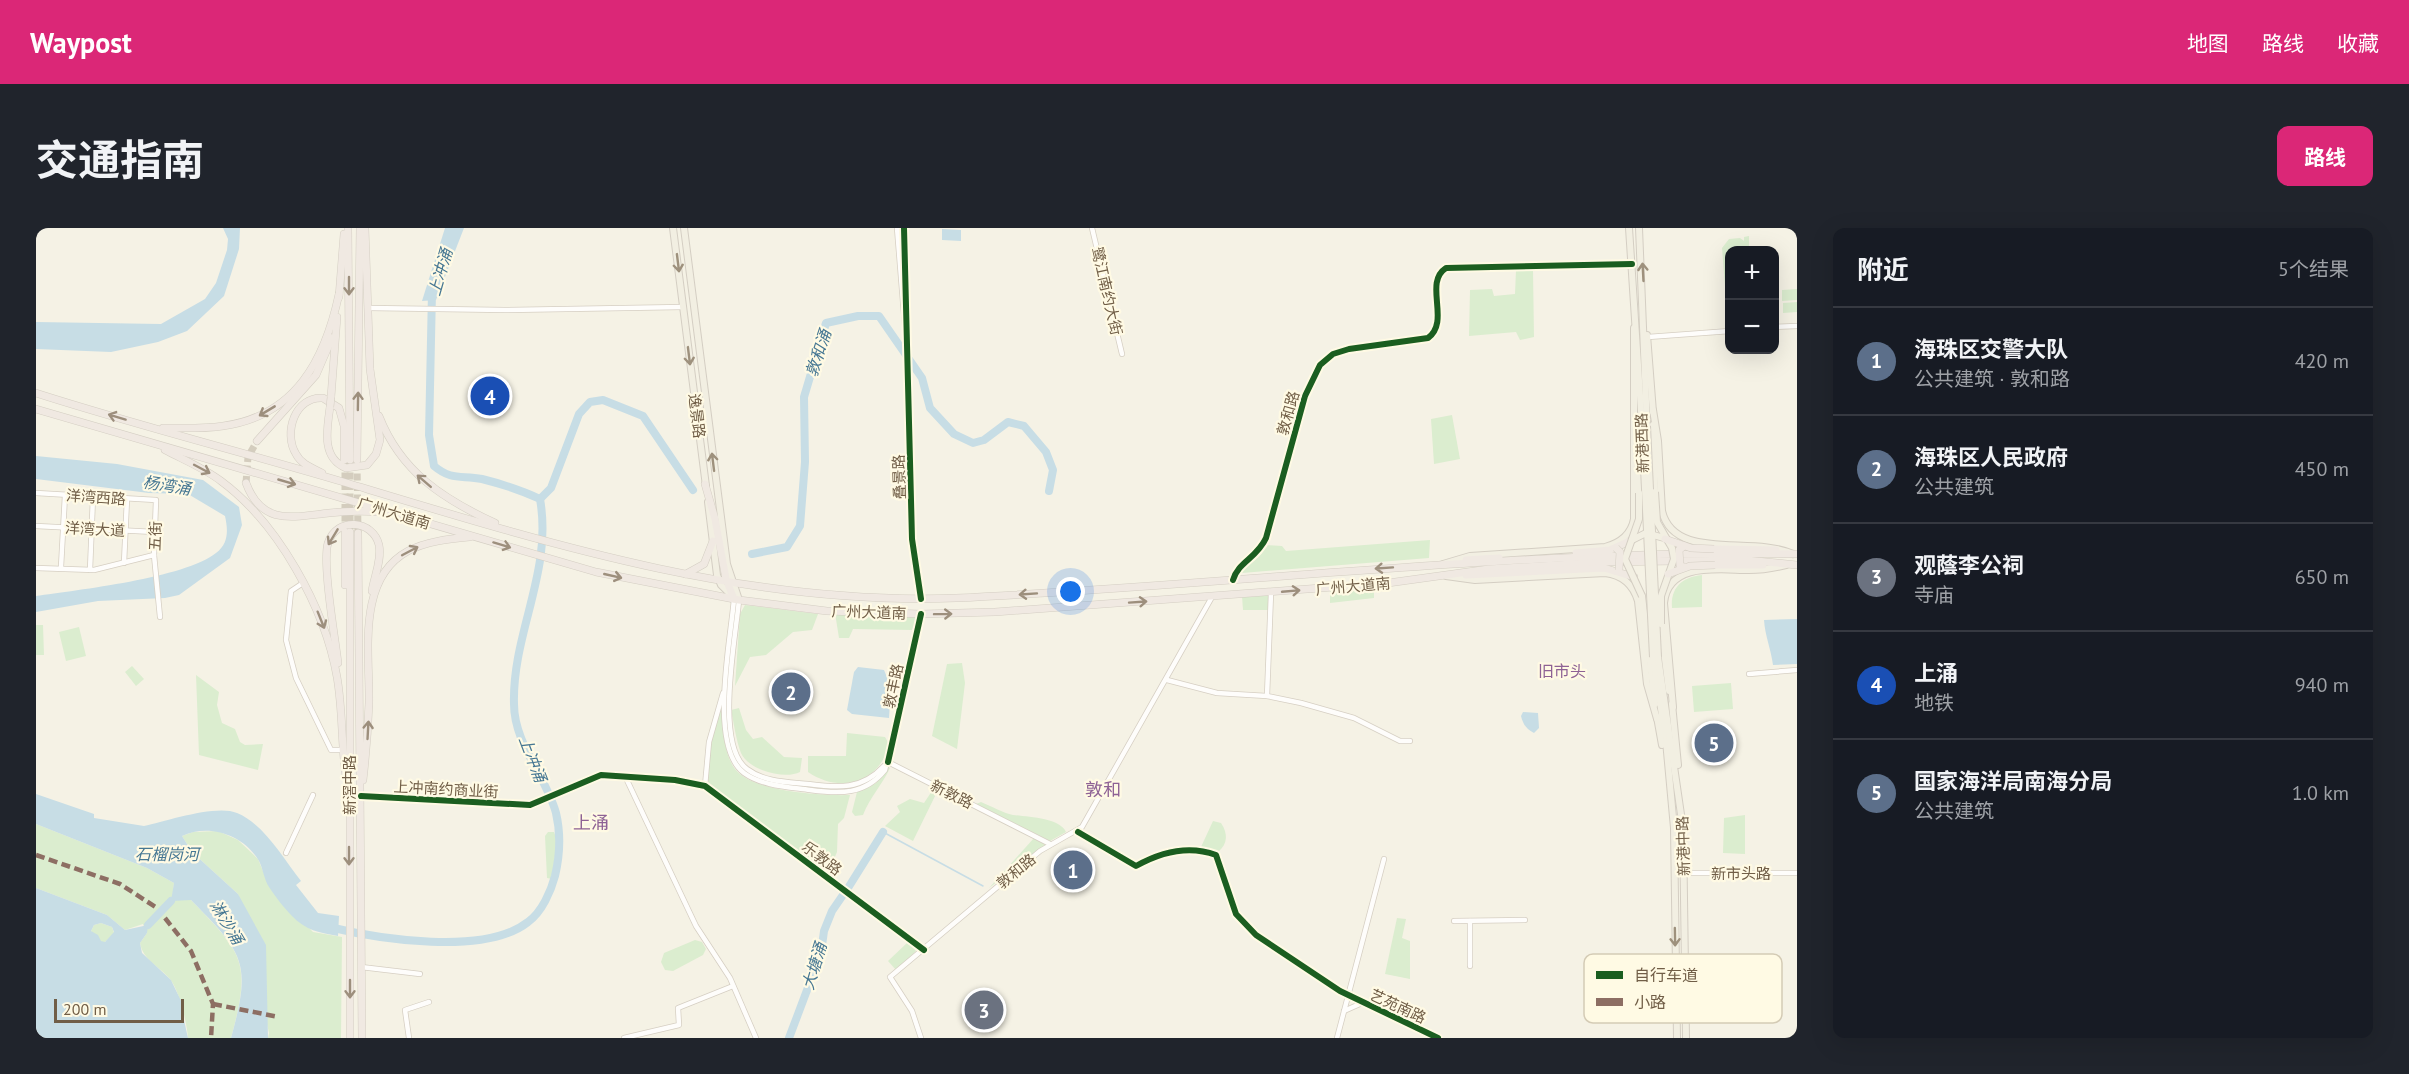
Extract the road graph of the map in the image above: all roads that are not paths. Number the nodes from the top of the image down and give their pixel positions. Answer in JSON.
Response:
{"nodes":[{"id":1,"x":346,"y":228,"type":"edge"},
{"id":2,"x":360,"y":228,"type":"edge"},
{"id":3,"x":365,"y":228,"type":"edge"},
{"id":4,"x":673,"y":228,"type":"edge"},
{"id":5,"x":684,"y":228,"type":"edge"},
{"id":6,"x":897,"y":228,"type":"edge"},
{"id":7,"x":904,"y":228,"type":"edge"},
{"id":8,"x":1092,"y":228,"type":"edge"},
{"id":9,"x":1629,"y":228,"type":"edge"},
{"id":10,"x":1639,"y":228,"type":"edge"},
{"id":11,"x":1632,"y":264,"type":"junction"},
{"id":12,"x":339,"y":294,"type":"junction"},
{"id":13,"x":692,"y":297,"type":"junction"},
{"id":14,"x":682,"y":298,"type":"junction"},
{"id":15,"x":683,"y":307,"type":"junction"},
{"id":16,"x":369,"y":309,"type":"junction"},
{"id":17,"x":1635,"y":316,"type":"junction"},
{"id":18,"x":1644,"y":317,"type":"junction"},
{"id":19,"x":1797,"y":326,"type":"edge"},
{"id":20,"x":1779,"y":327,"type":"edge"},
{"id":21,"x":1725,"y":331,"type":"edge"},
{"id":22,"x":1648,"y":337,"type":"junction"},
{"id":23,"x":909,"y":353,"type":"junction"},
{"id":24,"x":1122,"y":354,"type":"dead end"},
{"id":25,"x":371,"y":385,"type":"junction"},
{"id":26,"x":36,"y":393,"type":"edge"},
{"id":27,"x":1634,"y":407,"type":"junction"},
{"id":28,"x":36,"y":409,"type":"edge"},
{"id":29,"x":1653,"y":410,"type":"junction"},
{"id":30,"x":1644,"y":426,"type":"junction"},
{"id":31,"x":153,"y":428,"type":"junction"},
{"id":32,"x":257,"y":441,"type":"tunnel mouth"},
{"id":33,"x":150,"y":443,"type":"junction"},
{"id":34,"x":351,"y":460,"type":"junction"},
{"id":35,"x":335,"y":480,"type":"junction"},
{"id":36,"x":246,"y":483,"type":"tunnel mouth"},
{"id":37,"x":705,"y":484,"type":"junction"},
{"id":38,"x":36,"y":493,"type":"edge"},
{"id":39,"x":65,"y":495,"type":"junction"},
{"id":40,"x":93,"y":497,"type":"junction"},
{"id":41,"x":127,"y":499,"type":"junction"},
{"id":42,"x":156,"y":500,"type":"joint"},
{"id":43,"x":392,"y":512,"type":"junction"},
{"id":44,"x":1661,"y":521,"type":"junction"},
{"id":45,"x":1636,"y":525,"type":"junction"},
{"id":46,"x":36,"y":526,"type":"edge"},
{"id":47,"x":63,"y":528,"type":"junction"},
{"id":48,"x":92,"y":529,"type":"junction"},
{"id":49,"x":125,"y":531,"type":"junction"},
{"id":50,"x":510,"y":531,"type":"junction"},
{"id":51,"x":154,"y":532,"type":"junction"},
{"id":52,"x":472,"y":537,"type":"junction"},
{"id":53,"x":1665,"y":539,"type":"junction"},
{"id":54,"x":716,"y":540,"type":"junction"},
{"id":55,"x":1632,"y":540,"type":"junction"},
{"id":56,"x":1684,"y":546,"type":"junction"},
{"id":57,"x":1617,"y":548,"type":"junction"},
{"id":58,"x":1795,"y":554,"type":"edge"},
{"id":59,"x":154,"y":555,"type":"junction"},
{"id":60,"x":124,"y":562,"type":"junction"},
{"id":61,"x":1443,"y":564,"type":"junction"},
{"id":62,"x":1795,"y":564,"type":"edge"},
{"id":63,"x":61,"y":567,"type":"junction"},
{"id":64,"x":1685,"y":567,"type":"junction"},
{"id":65,"x":36,"y":568,"type":"edge"},
{"id":66,"x":90,"y":570,"type":"junction"},
{"id":67,"x":1619,"y":570,"type":"junction"},
{"id":68,"x":1668,"y":574,"type":"junction"},
{"id":69,"x":684,"y":575,"type":"junction"},
{"id":70,"x":1443,"y":575,"type":"junction"},
{"id":71,"x":1634,"y":577,"type":"junction"},
{"id":72,"x":1233,"y":580,"type":"junction"},
{"id":73,"x":303,"y":583,"type":"junction"},
{"id":74,"x":727,"y":586,"type":"junction"},
{"id":75,"x":756,"y":588,"type":"junction"},
{"id":76,"x":782,"y":591,"type":"junction"},
{"id":77,"x":1664,"y":591,"type":"junction"},
{"id":78,"x":1271,"y":593,"type":"junction"},
{"id":79,"x":1639,"y":594,"type":"junction"},
{"id":80,"x":717,"y":595,"type":"junction"},
{"id":81,"x":1212,"y":597,"type":"junction"},
{"id":82,"x":737,"y":598,"type":"junction"},
{"id":83,"x":921,"y":599,"type":"junction"},
{"id":84,"x":780,"y":606,"type":"junction"},
{"id":85,"x":921,"y":614,"type":"junction"},
{"id":86,"x":160,"y":617,"type":"dead end"},
{"id":87,"x":370,"y":624,"type":"junction"},
{"id":88,"x":1656,"y":657,"type":"junction"},
{"id":89,"x":1797,"y":670,"type":"edge"},
{"id":90,"x":1749,"y":674,"type":"dead end"},
{"id":91,"x":1167,"y":680,"type":"junction"},
{"id":92,"x":727,"y":682,"type":"junction"},
{"id":93,"x":1267,"y":696,"type":"junction"},
{"id":94,"x":1673,"y":707,"type":"junction"},
{"id":95,"x":341,"y":711,"type":"junction"},
{"id":96,"x":1657,"y":719,"type":"junction"},
{"id":97,"x":1410,"y":741,"type":"dead end"},
{"id":98,"x":343,"y":750,"type":"junction"},
{"id":99,"x":888,"y":762,"type":"junction"},
{"id":100,"x":625,"y":776,"type":"junction"},
{"id":101,"x":1669,"y":778,"type":"junction"},
{"id":102,"x":1678,"y":778,"type":"junction"},
{"id":103,"x":705,"y":786,"type":"junction"},
{"id":104,"x":313,"y":795,"type":"dead end"},
{"id":105,"x":361,"y":796,"type":"junction"},
{"id":106,"x":350,"y":798,"type":"junction"},
{"id":107,"x":360,"y":809,"type":"junction"},
{"id":108,"x":1078,"y":832,"type":"junction"},
{"id":109,"x":1050,"y":843,"type":"junction"},
{"id":110,"x":286,"y":853,"type":"dead end"},
{"id":111,"x":1384,"y":859,"type":"dead end"},
{"id":112,"x":1684,"y":873,"type":"junction"},
{"id":113,"x":1797,"y":873,"type":"edge"},
{"id":114,"x":1525,"y":920,"type":"dead end"},
{"id":115,"x":1454,"y":921,"type":"dead end"},
{"id":116,"x":1470,"y":921,"type":"junction"},
{"id":117,"x":924,"y":950,"type":"junction"},
{"id":118,"x":1676,"y":954,"type":"edge"},
{"id":119,"x":1685,"y":954,"type":"edge"},
{"id":120,"x":1470,"y":966,"type":"dead end"},
{"id":121,"x":361,"y":967,"type":"junction"},
{"id":122,"x":420,"y":974,"type":"dead end"},
{"id":123,"x":733,"y":986,"type":"junction"},
{"id":124,"x":1348,"y":996,"type":"junction"},
{"id":125,"x":429,"y":1002,"type":"dead end"},
{"id":126,"x":1362,"y":1003,"type":"junction"},
{"id":127,"x":1344,"y":1011,"type":"junction"},
{"id":128,"x":1677,"y":1023,"type":"edge"},
{"id":129,"x":1686,"y":1023,"type":"edge"},
{"id":130,"x":350,"y":1038,"type":"edge"},
{"id":131,"x":362,"y":1038,"type":"edge"},
{"id":132,"x":409,"y":1038,"type":"edge"},
{"id":133,"x":624,"y":1038,"type":"edge"},
{"id":134,"x":756,"y":1038,"type":"edge"},
{"id":135,"x":921,"y":1038,"type":"edge"},
{"id":136,"x":1337,"y":1038,"type":"edge"},
{"id":137,"x":1438,"y":1038,"type":"edge"},
{"id":138,"x":1677,"y":1038,"type":"edge"},
{"id":139,"x":1686,"y":1038,"type":"edge"}],
"edges":[{"from":1,"to":12,"type":"highway"},
{"from":1,"to":34,"type":"highway","one_way":true},
{"from":34,"to":2,"type":"highway","one_way":true},
{"from":3,"to":16,"type":"highway"},
{"from":4,"to":14,"type":"main road","name":"逸景路","one_way":true},
{"from":5,"to":13,"type":"main road","name":"逸景路"},
{"from":6,"to":23,"type":"street","name":"叠景路"},
{"from":7,"to":23,"type":"street","name":"叠景路"},
{"from":8,"to":24,"type":"street","name":"鹭江南约大街"},
{"from":9,"to":11,"type":"main road","name":"新港西路"},
{"from":18,"to":10,"type":"main road","name":"新港西路","one_way":true},
{"from":11,"to":17,"type":"main road","name":"新港西路"},
{"from":11,"to":72,"type":"street","name":"敦和路"},
{"from":12,"to":25,"type":"highway","bridge":true},
{"from":12,"to":31,"type":"highway","one_way":true},
{"from":12,"to":32,"type":"highway"},
{"from":13,"to":14,"type":"street"},
{"from":74,"to":13,"type":"main road","name":"逸景路","one_way":true},
{"from":14,"to":15,"type":"main road","name":"逸景路"},
{"from":15,"to":16,"type":"street"},
{"from":15,"to":37,"type":"main road","name":"逸景路","one_way":true},
{"from":16,"to":25,"type":"highway"},
{"from":17,"to":27,"type":"main road"},
{"from":17,"to":30,"type":"main road","name":"新港西路"},
{"from":18,"to":22,"type":"main road"},
{"from":18,"to":30,"type":"main road","name":"新港西路"},
{"from":19,"to":20,"type":"street"},
{"from":21,"to":22,"type":"street"},
{"from":22,"to":29,"type":"main road"},
{"from":23,"to":83,"type":"street","name":"叠景路"},
{"from":50,"to":25,"type":"highway","one_way":true},
{"from":31,"to":26,"type":"highway","name":"广州大道南","one_way":true},
{"from":27,"to":45,"type":"main road"},
{"from":27,"to":45,"type":"main road","bridge":true},
{"from":28,"to":33,"type":"highway","name":"广州大道南"},
{"from":29,"to":44,"type":"main road"},
{"from":29,"to":44,"type":"main road","bridge":true},
{"from":30,"to":88,"type":"main road","name":"新港西路","bridge":true},
{"from":31,"to":35,"type":"highway","name":"广州大道南"},
{"from":33,"to":43,"type":"highway","name":"广州大道南","one_way":true},
{"from":33,"to":73,"type":"highway","one_way":true},
{"from":34,"to":35,"type":"highway"},
{"from":35,"to":50,"type":"highway","name":"广州大道南"},
{"from":36,"to":43,"type":"highway"},
{"from":37,"to":54,"type":"highway"},
{"from":37,"to":54,"type":"main road","name":"逸景路"},
{"from":38,"to":39,"type":"street","name":"洋湾西路"},
{"from":39,"to":40,"type":"street","name":"洋湾西路"},
{"from":39,"to":47,"type":"street"},
{"from":40,"to":41,"type":"street","name":"洋湾西路"},
{"from":40,"to":48,"type":"street"},
{"from":41,"to":42,"type":"street","name":"洋湾西路"},
{"from":41,"to":49,"type":"street"},
{"from":42,"to":51,"type":"street","name":"五街"},
{"from":43,"to":52,"type":"highway","name":"广州大道南"},
{"from":44,"to":45,"type":"main road","bridge":true},
{"from":44,"to":53,"type":"main road","bridge":true},
{"from":44,"to":58,"type":"main road"},
{"from":45,"to":55,"type":"main road","bridge":true},
{"from":45,"to":61,"type":"main road"},
{"from":46,"to":47,"type":"street","name":"洋湾大道"},
{"from":47,"to":48,"type":"street","name":"洋湾大道"},
{"from":47,"to":63,"type":"street"},
{"from":48,"to":49,"type":"street","name":"洋湾大道"},
{"from":48,"to":66,"type":"street"},
{"from":49,"to":51,"type":"street","name":"洋湾大道"},
{"from":49,"to":60,"type":"street"},
{"from":50,"to":69,"type":"highway","name":"广州大道南"},
{"from":51,"to":59,"type":"street","name":"五街"},
{"from":52,"to":80,"type":"highway","name":"广州大道南","one_way":true},
{"from":87,"to":52,"type":"highway","one_way":true},
{"from":53,"to":55,"type":"main road","bridge":true},
{"from":53,"to":56,"type":"highway","bridge":true},
{"from":53,"to":68,"type":"main road","bridge":true},
{"from":54,"to":69,"type":"highway"},
{"from":54,"to":74,"type":"highway"},
{"from":55,"to":57,"type":"highway","bridge":true},
{"from":55,"to":71,"type":"main road","bridge":true},
{"from":56,"to":58,"type":"highway","bridge":true},
{"from":56,"to":64,"type":"highway","bridge":true},
{"from":57,"to":61,"type":"highway"},
{"from":57,"to":67,"type":"highway","bridge":true},
{"from":58,"to":61,"type":"highway","name":"广州大道南"},
{"from":59,"to":60,"type":"street"},
{"from":59,"to":86,"type":"street","name":"五街"},
{"from":60,"to":66,"type":"street"},
{"from":61,"to":72,"type":"highway","name":"广州大道南","one_way":true},
{"from":62,"to":64,"type":"highway","bridge":true},
{"from":62,"to":70,"type":"highway","name":"广州大道南"},
{"from":62,"to":77,"type":"main road"},
{"from":63,"to":65,"type":"street"},
{"from":63,"to":66,"type":"street"},
{"from":64,"to":68,"type":"highway","bridge":true},
{"from":67,"to":70,"type":"highway"},
{"from":67,"to":71,"type":"highway","bridge":true},
{"from":68,"to":71,"type":"main road","bridge":true},
{"from":68,"to":77,"type":"main road","bridge":true},
{"from":69,"to":74,"type":"highway","name":"广州大道南"},
{"from":78,"to":70,"type":"highway","name":"广州大道南","one_way":true},
{"from":70,"to":79,"type":"main road"},
{"from":71,"to":79,"type":"main road","bridge":true},
{"from":72,"to":83,"type":"highway","name":"广州大道南","one_way":true},
{"from":73,"to":95,"type":"highway","one_way":true},
{"from":73,"to":98,"type":"street"},
{"from":74,"to":75,"type":"highway","name":"广州大道南"},
{"from":74,"to":80,"type":"highway"},
{"from":74,"to":82,"type":"highway"},
{"from":75,"to":76,"type":"highway","name":"广州大道南"},
{"from":75,"to":82,"type":"highway"},
{"from":76,"to":83,"type":"highway","name":"广州大道南"},
{"from":76,"to":84,"type":"highway"},
{"from":77,"to":79,"type":"main road","bridge":true},
{"from":77,"to":94,"type":"main road"},
{"from":77,"to":94,"type":"main road","bridge":true},
{"from":78,"to":81,"type":"highway","name":"广州大道南"},
{"from":78,"to":93,"type":"street"},
{"from":79,"to":96,"type":"main road"},
{"from":79,"to":96,"type":"main road"},
{"from":80,"to":82,"type":"highway","name":"广州大道南"},
{"from":85,"to":81,"type":"highway","name":"广州大道南","one_way":true},
{"from":81,"to":91,"type":"street"},
{"from":82,"to":84,"type":"highway","name":"广州大道南"},
{"from":82,"to":92,"type":"street","name":"敦丰路"},
{"from":82,"to":99,"type":"street"},
{"from":84,"to":85,"type":"highway","name":"广州大道南"},
{"from":85,"to":99,"type":"street","name":"敦丰路"},
{"from":87,"to":95,"type":"highway","one_way":true},
{"from":105,"to":87,"type":"highway","one_way":true},
{"from":88,"to":101,"type":"main road","name":"新港中路"},
{"from":88,"to":102,"type":"main road","name":"新港中路"},
{"from":89,"to":90,"type":"street"},
{"from":91,"to":93,"type":"street"},
{"from":91,"to":108,"type":"street"},
{"from":92,"to":99,"type":"street","name":"敦丰路"},
{"from":92,"to":103,"type":"street"},
{"from":93,"to":97,"type":"street"},
{"from":94,"to":102,"type":"main road"},
{"from":95,"to":98,"type":"highway"},
{"from":96,"to":101,"type":"main road"},
{"from":98,"to":106,"type":"highway"},
{"from":99,"to":109,"type":"street","name":"新敦路"},
{"from":100,"to":103,"type":"street"},
{"from":100,"to":105,"type":"street","name":"上冲南约商业街"},
{"from":100,"to":123,"type":"street"},
{"from":101,"to":118,"type":"main road","name":"新港中路","one_way":true},
{"from":102,"to":112,"type":"main road","name":"新港中路"},
{"from":103,"to":117,"type":"street","name":"乐敦路"},
{"from":104,"to":110,"type":"street"},
{"from":105,"to":107,"type":"highway"},
{"from":106,"to":107,"type":"highway","name":"新滘中路"},
{"from":106,"to":130,"type":"highway","name":"新滘中路","one_way":true},
{"from":107,"to":121,"type":"highway","name":"新滘中路"},
{"from":108,"to":109,"type":"street","name":"敦和路"},
{"from":108,"to":124,"type":"street","name":"艺苑南路"},
{"from":109,"to":117,"type":"street","name":"敦和路"},
{"from":111,"to":124,"type":"street"},
{"from":112,"to":113,"type":"street","name":"新市头路"},
{"from":112,"to":119,"type":"main road","name":"新港中路"},
{"from":114,"to":116,"type":"street"},
{"from":115,"to":116,"type":"street"},
{"from":116,"to":120,"type":"street"},
{"from":117,"to":135,"type":"street","name":"敦和路"},
{"from":121,"to":122,"type":"street"},
{"from":121,"to":131,"type":"highway","name":"新滘中路"},
{"from":123,"to":133,"type":"street"},
{"from":123,"to":134,"type":"street"},
{"from":124,"to":126,"type":"street","name":"艺苑南路"},
{"from":124,"to":127,"type":"street"},
{"from":125,"to":132,"type":"street"},
{"from":126,"to":127,"type":"street"},
{"from":126,"to":137,"type":"street","name":"艺苑南路"},
{"from":127,"to":136,"type":"street"},
{"from":128,"to":138,"type":"main road","name":"新港中路","one_way":true},
{"from":129,"to":139,"type":"main road","name":"新港中路"}]}
